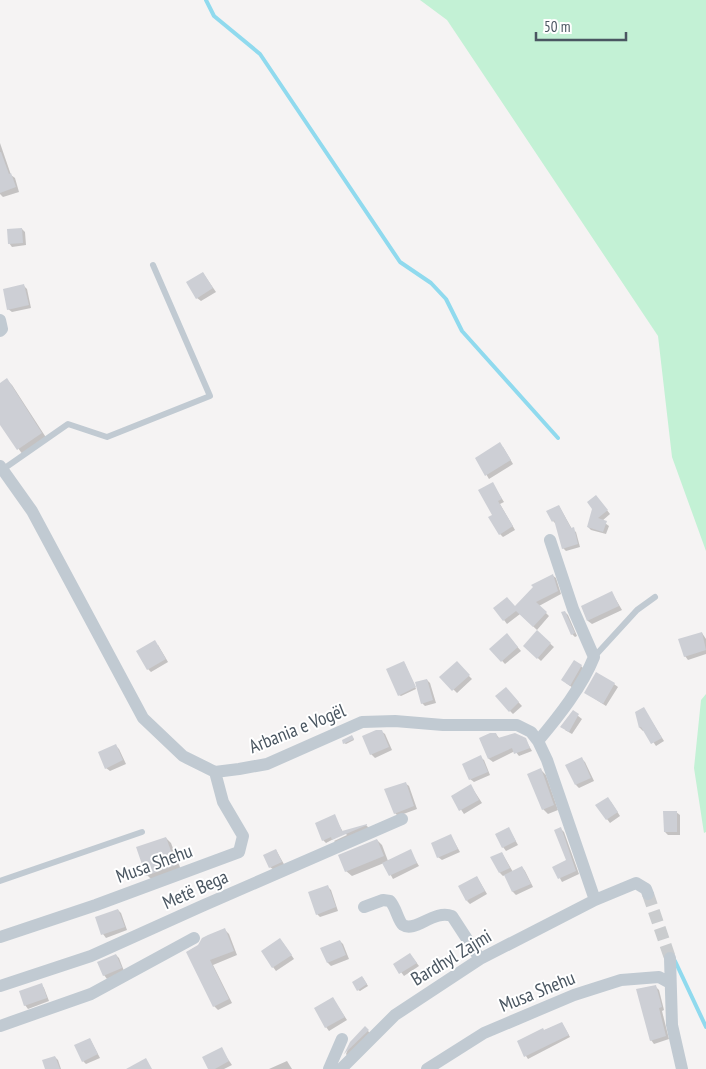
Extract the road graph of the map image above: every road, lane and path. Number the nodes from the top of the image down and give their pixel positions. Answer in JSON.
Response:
{"nodes":[{"id":1,"x":153,"y":265,"type":"dead end"},
{"id":2,"x":0,"y":320,"type":"edge"},
{"id":3,"x":0,"y":331,"type":"edge"},
{"id":4,"x":1,"y":468,"type":"edge"},
{"id":5,"x":550,"y":540,"type":"dead end"},
{"id":6,"x":655,"y":597,"type":"dead end"},
{"id":7,"x":594,"y":657,"type":"junction"},
{"id":8,"x":538,"y":741,"type":"junction"},
{"id":9,"x":215,"y":772,"type":"junction"},
{"id":10,"x":402,"y":819,"type":"dead end"},
{"id":11,"x":142,"y":832,"type":"dead end"},
{"id":12,"x":0,"y":881,"type":"edge"},
{"id":13,"x":648,"y":894,"type":"dead end"},
{"id":14,"x":595,"y":900,"type":"junction"},
{"id":15,"x":364,"y":907,"type":"dead end"},
{"id":16,"x":0,"y":937,"type":"edge"},
{"id":17,"x":194,"y":938,"type":"dead end"},
{"id":18,"x":480,"y":958,"type":"junction"},
{"id":19,"x":670,"y":958,"type":"tunnel mouth"},
{"id":20,"x":670,"y":983,"type":"junction"},
{"id":21,"x":0,"y":986,"type":"edge"},
{"id":22,"x":0,"y":1026,"type":"edge"},
{"id":23,"x":342,"y":1039,"type":"dead end"},
{"id":24,"x":329,"y":1069,"type":"edge"},
{"id":25,"x":341,"y":1069,"type":"edge"},
{"id":26,"x":427,"y":1069,"type":"edge"},
{"id":27,"x":682,"y":1069,"type":"edge"}],
"edges":[{"from":1,"to":4,"type":"lane"},
{"from":2,"to":3,"type":"street"},
{"from":4,"to":9,"type":"street"},
{"from":5,"to":7,"type":"street"},
{"from":6,"to":7,"type":"lane"},
{"from":7,"to":8,"type":"street"},
{"from":8,"to":9,"type":"street","name":"Arbania e Vogël"},
{"from":8,"to":14,"type":"street","name":"Arbania e Vogël"},
{"from":9,"to":16,"type":"street","name":"Musa Shehu"},
{"from":10,"to":21,"type":"street","name":"Metë Bega"},
{"from":11,"to":12,"type":"lane"},
{"from":13,"to":14,"type":"street"},
{"from":14,"to":18,"type":"street","name":"Bardhyl Zajmi"},
{"from":15,"to":18,"type":"street"},
{"from":17,"to":22,"type":"street"},
{"from":18,"to":25,"type":"street","name":"Bardhyl Zajmi"},
{"from":19,"to":20,"type":"street"},
{"from":20,"to":26,"type":"street","name":"Musa Shehu"},
{"from":20,"to":27,"type":"street"},
{"from":23,"to":24,"type":"street"}]}
